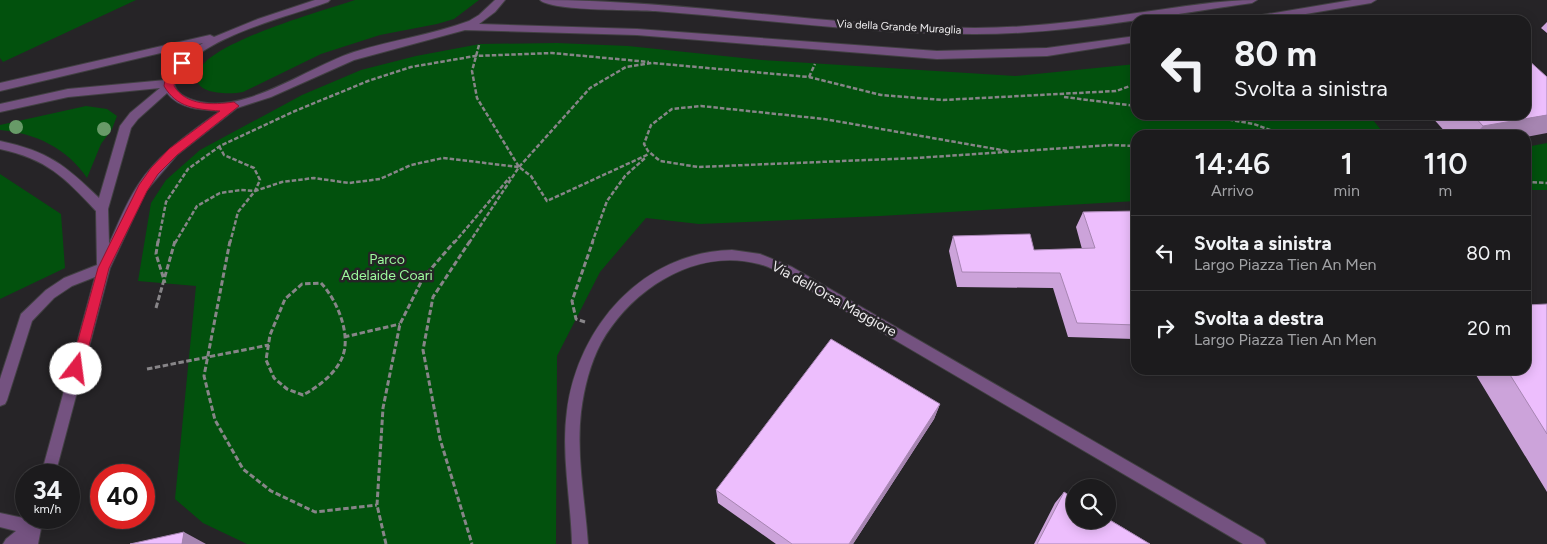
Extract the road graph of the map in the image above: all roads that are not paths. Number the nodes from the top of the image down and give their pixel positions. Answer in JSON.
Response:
{"nodes":[{"id":1,"x":325,"y":0,"type":"edge"},
{"id":2,"x":500,"y":0,"type":"edge"},
{"id":3,"x":545,"y":0,"type":"edge"},
{"id":4,"x":1252,"y":0,"type":"edge"},
{"id":5,"x":1371,"y":0,"type":"edge"},
{"id":6,"x":1148,"y":15,"type":"edge"},
{"id":7,"x":1280,"y":15,"type":"edge"},
{"id":8,"x":1131,"y":17,"type":"edge"},
{"id":9,"x":468,"y":27,"type":"junction"},
{"id":10,"x":230,"y":33,"type":"junction"},
{"id":11,"x":1131,"y":40,"type":"edge"},
{"id":12,"x":169,"y":85,"type":"junction"},
{"id":13,"x":0,"y":87,"type":"edge"},
{"id":14,"x":234,"y":106,"type":"junction"},
{"id":15,"x":0,"y":108,"type":"edge"},
{"id":16,"x":0,"y":145,"type":"edge"},
{"id":17,"x":102,"y":208,"type":"junction"},
{"id":18,"x":104,"y":268,"type":"junction"},
{"id":19,"x":0,"y":400,"type":"edge"},
{"id":20,"x":51,"y":464,"type":"edge"},
{"id":21,"x":0,"y":520,"type":"edge"},
{"id":22,"x":15,"y":521,"type":"edge"},
{"id":23,"x":28,"y":529,"type":"edge"},
{"id":24,"x":34,"y":529,"type":"edge"},
{"id":25,"x":10,"y":544,"type":"edge"},
{"id":26,"x":30,"y":544,"type":"edge"},
{"id":27,"x":580,"y":544,"type":"edge"},
{"id":28,"x":1258,"y":544,"type":"edge"}],
"edges":[{"from":1,"to":10,"type":"street"},
{"from":2,"to":9,"type":"street"},
{"from":3,"to":8,"type":"street","name":"Via della Grande Muraglia"},
{"from":4,"to":6,"type":"street","name":"Via della Grande Muraglia"},
{"from":5,"to":7,"type":"street"},
{"from":9,"to":11,"type":"street","name":"Via della Grande Muraglia"},
{"from":9,"to":14,"type":"street"},
{"from":10,"to":12,"type":"street"},
{"from":10,"to":13,"type":"street"},
{"from":12,"to":14,"type":"street"},
{"from":12,"to":15,"type":"street"},
{"from":12,"to":17,"type":"street"},
{"from":14,"to":18,"type":"street"},
{"from":16,"to":17,"type":"street"},
{"from":17,"to":18,"type":"street"},
{"from":18,"to":19,"type":"street"},
{"from":18,"to":20,"type":"street"},
{"from":21,"to":22,"type":"street"},
{"from":23,"to":25,"type":"street"},
{"from":24,"to":26,"type":"street"},
{"from":27,"to":28,"type":"street","name":"Via dell'Orsa Maggiore"}]}
